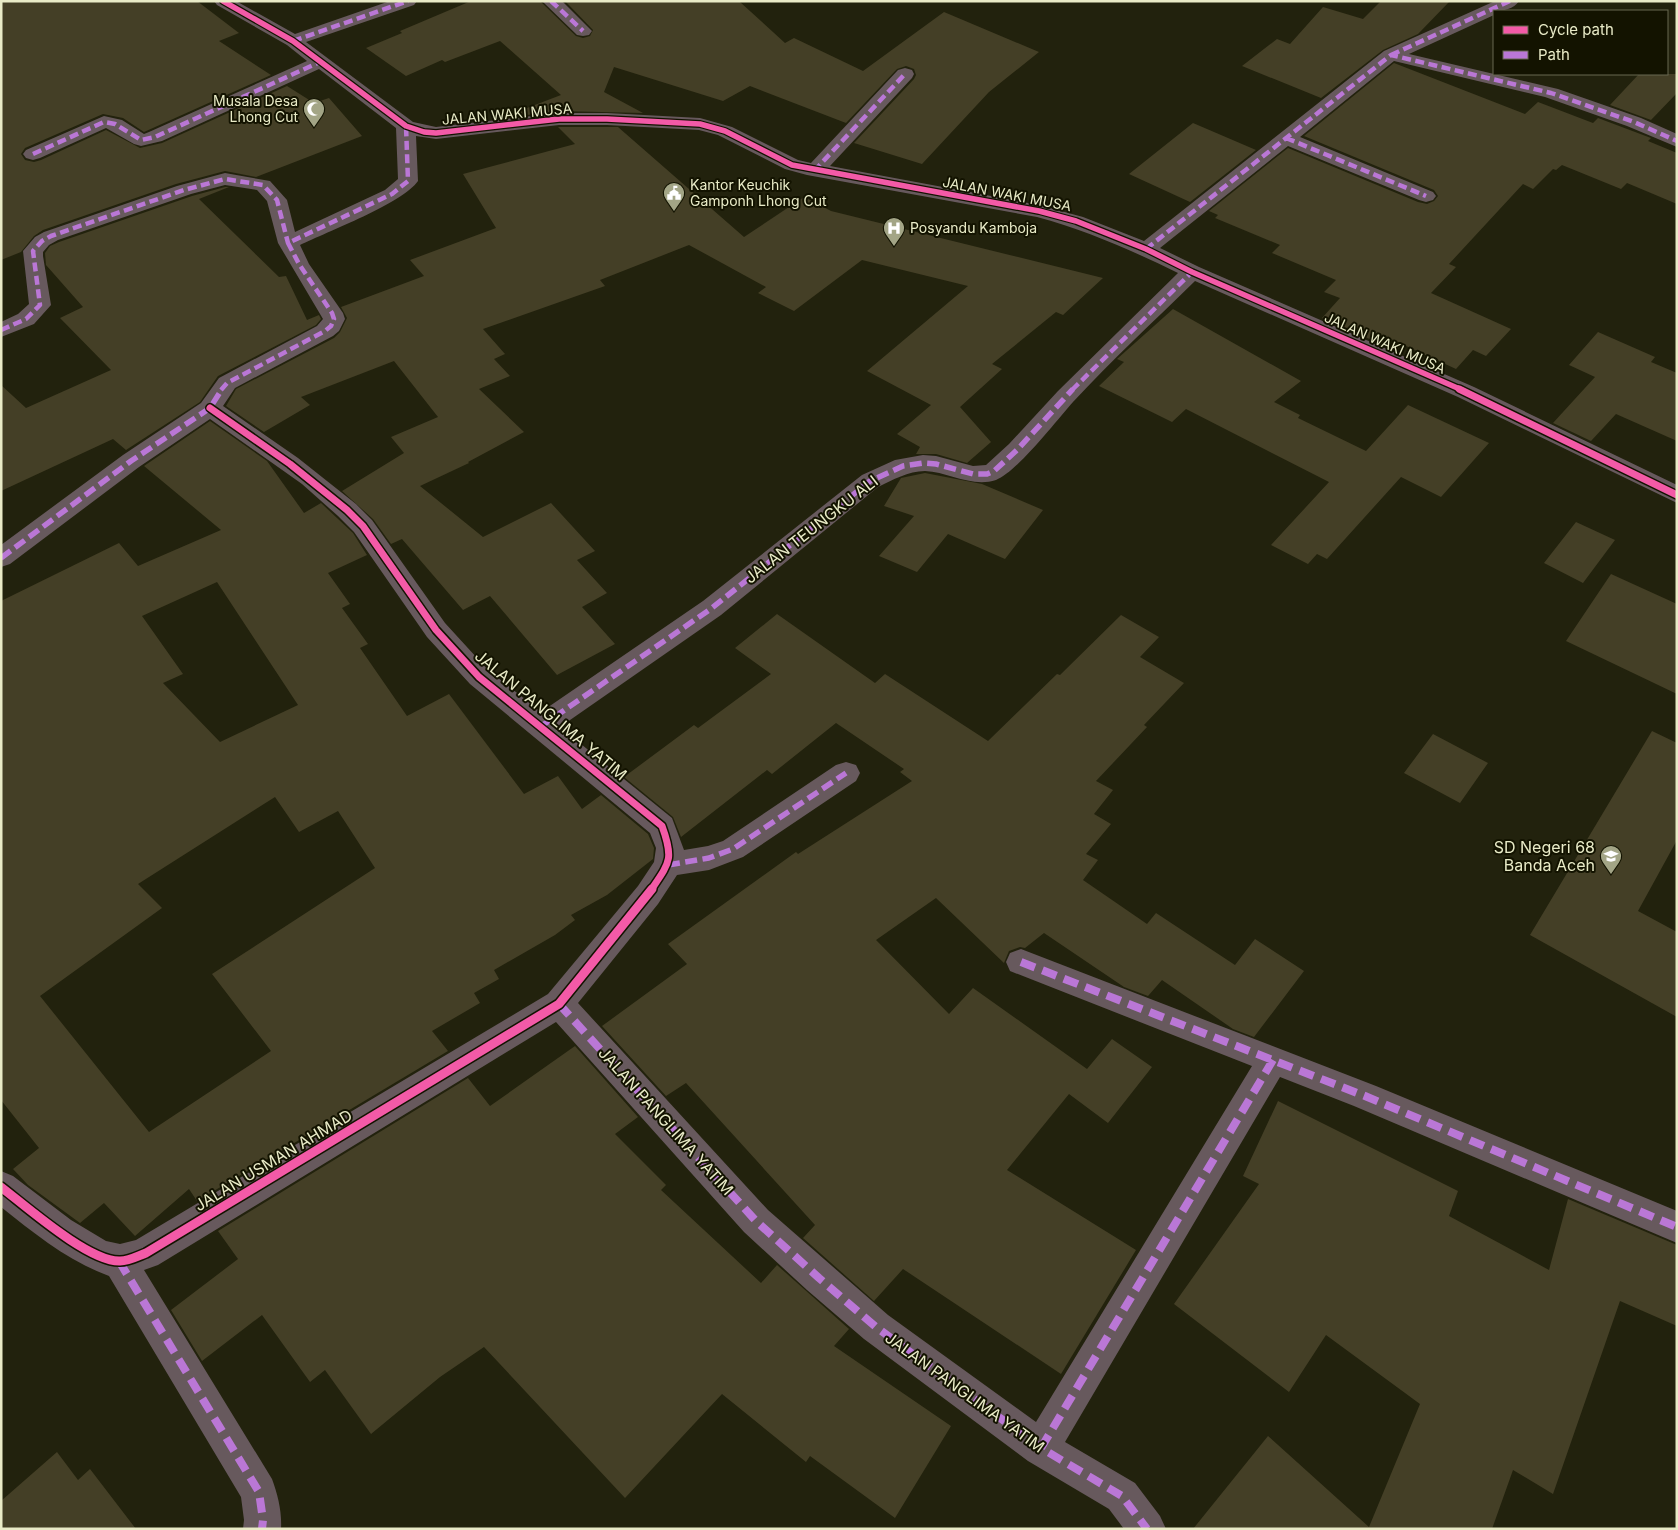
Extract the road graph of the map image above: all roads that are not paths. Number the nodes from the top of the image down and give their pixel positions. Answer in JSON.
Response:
{"nodes":[{"id":1,"x":223,"y":1,"type":"edge"},
{"id":2,"x":408,"y":1,"type":"edge"},
{"id":3,"x":551,"y":1,"type":"edge"},
{"id":4,"x":1510,"y":1,"type":"edge"},
{"id":5,"x":583,"y":31,"type":"dead end"},
{"id":6,"x":293,"y":41,"type":"junction"},
{"id":7,"x":1391,"y":55,"type":"junction"},
{"id":8,"x":322,"y":61,"type":"junction"},
{"id":9,"x":904,"y":74,"type":"dead end"},
{"id":10,"x":406,"y":126,"type":"junction"},
{"id":11,"x":1286,"y":138,"type":"junction"},
{"id":12,"x":1677,"y":141,"type":"edge"},
{"id":13,"x":33,"y":154,"type":"dead end"},
{"id":14,"x":814,"y":171,"type":"junction"},
{"id":15,"x":1426,"y":196,"type":"dead end"},
{"id":16,"x":288,"y":243,"type":"junction"},
{"id":17,"x":1146,"y":249,"type":"junction"},
{"id":18,"x":1192,"y":272,"type":"junction"},
{"id":19,"x":1,"y":330,"type":"edge"},
{"id":20,"x":210,"y":408,"type":"junction"},
{"id":21,"x":1677,"y":495,"type":"edge"},
{"id":22,"x":1,"y":558,"type":"edge"},
{"id":23,"x":540,"y":728,"type":"junction"},
{"id":24,"x":846,"y":773,"type":"dead end"},
{"id":25,"x":668,"y":865,"type":"junction"},
{"id":26,"x":1021,"y":962,"type":"dead end"},
{"id":27,"x":559,"y":1004,"type":"junction"},
{"id":28,"x":1273,"y":1060,"type":"junction"},
{"id":29,"x":1,"y":1187,"type":"edge"},
{"id":30,"x":1677,"y":1227,"type":"edge"},
{"id":31,"x":119,"y":1261,"type":"junction"},
{"id":32,"x":1041,"y":1448,"type":"junction"},
{"id":33,"x":262,"y":1529,"type":"edge"},
{"id":34,"x":1147,"y":1529,"type":"edge"}],
"edges":[{"from":1,"to":6,"type":"street"},
{"from":2,"to":6,"type":"street"},
{"from":3,"to":5,"type":"street"},
{"from":4,"to":7,"type":"street"},
{"from":6,"to":8,"type":"street"},
{"from":7,"to":11,"type":"street"},
{"from":7,"to":12,"type":"street"},
{"from":8,"to":10,"type":"street"},
{"from":8,"to":13,"type":"street"},
{"from":9,"to":14,"type":"street"},
{"from":10,"to":14,"type":"street","name":"JALAN WAKI MUSA"},
{"from":10,"to":16,"type":"street"},
{"from":11,"to":15,"type":"street"},
{"from":11,"to":17,"type":"street"},
{"from":14,"to":17,"type":"street","name":"JALAN WAKI MUSA"},
{"from":16,"to":19,"type":"street"},
{"from":16,"to":20,"type":"street"},
{"from":17,"to":18,"type":"street","name":"JALAN WAKI MUSA"},
{"from":18,"to":21,"type":"street","name":"JALAN WAKI MUSA"},
{"from":18,"to":23,"type":"street","name":"JALAN TEUNGKU ALI"},
{"from":20,"to":22,"type":"street"},
{"from":20,"to":23,"type":"street","name":"JALAN PANGLIMA YATIM"},
{"from":23,"to":25,"type":"street","name":"JALAN PANGLIMA YATIM"},
{"from":24,"to":25,"type":"street"},
{"from":25,"to":27,"type":"street"},
{"from":26,"to":28,"type":"street"},
{"from":27,"to":31,"type":"street","name":"JALAN USMAN AHMAD"},
{"from":27,"to":32,"type":"street","name":"JALAN PANGLIMA YATIM"},
{"from":28,"to":30,"type":"street"},
{"from":28,"to":32,"type":"street"},
{"from":29,"to":31,"type":"street"},
{"from":31,"to":33,"type":"street"},
{"from":32,"to":34,"type":"street","name":"JALAN PANGLIMA YATIM"}]}
